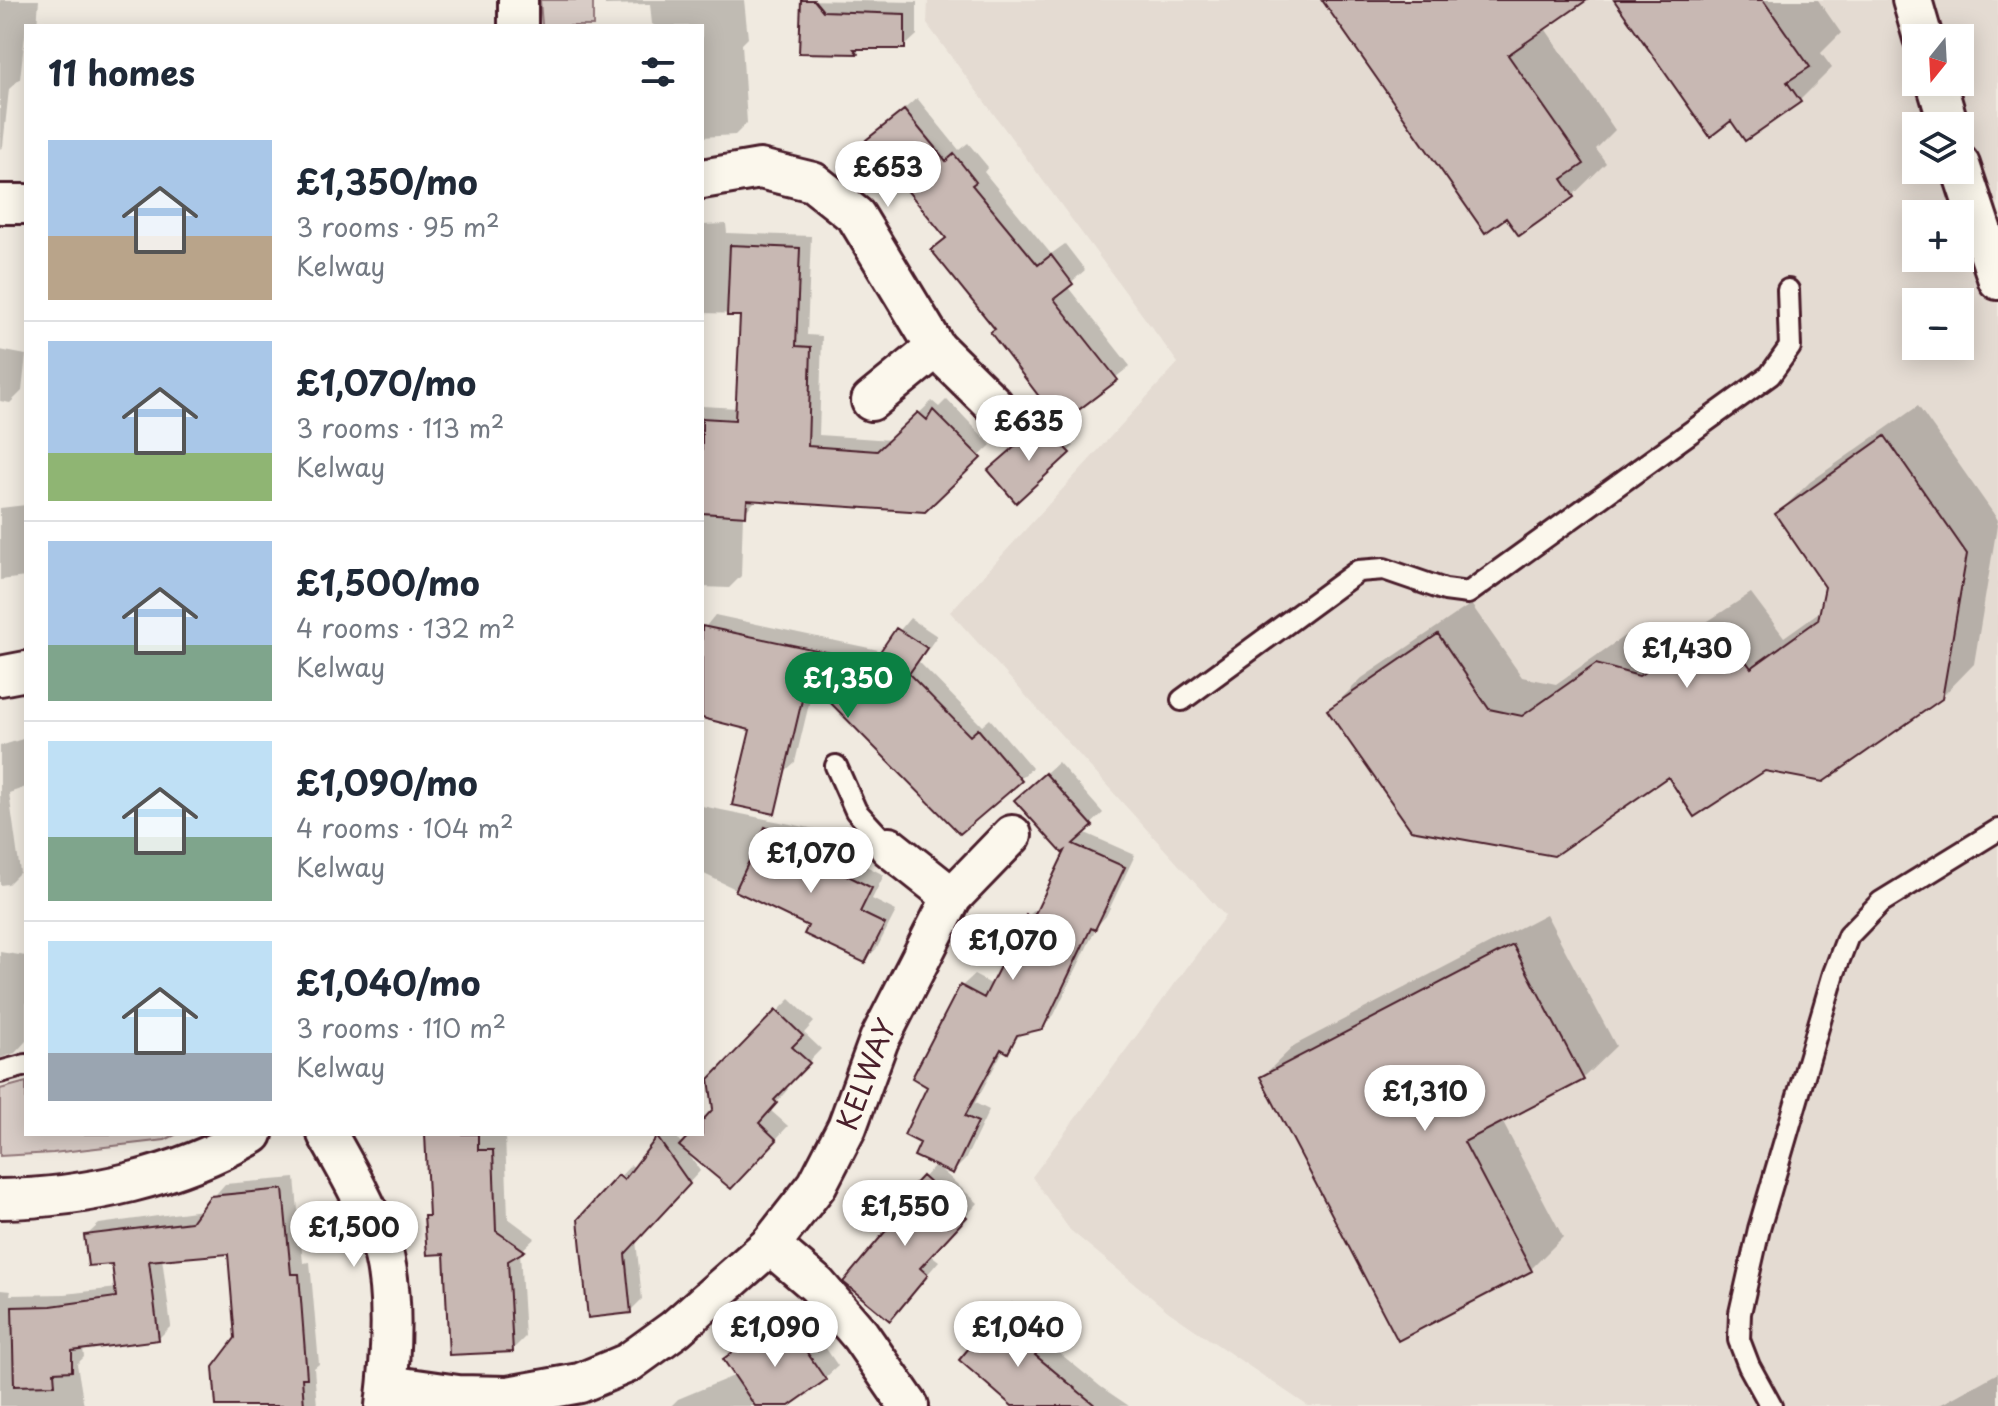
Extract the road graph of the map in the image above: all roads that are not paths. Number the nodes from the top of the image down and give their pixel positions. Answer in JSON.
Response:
{"nodes":[{"id":1,"x":518,"y":0,"type":"edge"},
{"id":2,"x":1912,"y":0,"type":"edge"},
{"id":3,"x":518,"y":24,"type":"edge"},
{"id":4,"x":1919,"y":24,"type":"edge"},
{"id":5,"x":704,"y":179,"type":"edge"},
{"id":6,"x":1966,"y":184,"type":"edge"},
{"id":7,"x":0,"y":204,"type":"edge"},
{"id":8,"x":24,"y":204,"type":"edge"},
{"id":9,"x":1998,"y":280,"type":"edge"},
{"id":10,"x":1788,"y":290,"type":"dead end"},
{"id":11,"x":936,"y":348,"type":"junction"},
{"id":12,"x":871,"y":401,"type":"dead end"},
{"id":13,"x":993,"y":404,"type":"dead end"},
{"id":14,"x":24,"y":671,"type":"edge"},
{"id":15,"x":0,"y":676,"type":"edge"},
{"id":16,"x":1182,"y":700,"type":"dead end"},
{"id":17,"x":836,"y":766,"type":"dead end"},
{"id":18,"x":1998,"y":830,"type":"edge"},
{"id":19,"x":1012,"y":835,"type":"dead end"},
{"id":20,"x":889,"y":847,"type":"joint"},
{"id":21,"x":952,"y":897,"type":"junction"},
{"id":22,"x":24,"y":1066,"type":"edge"},
{"id":23,"x":0,"y":1072,"type":"edge"},
{"id":24,"x":249,"y":1136,"type":"edge"},
{"id":25,"x":328,"y":1136,"type":"edge"},
{"id":26,"x":0,"y":1199,"type":"edge"},
{"id":27,"x":770,"y":1245,"type":"junction"},
{"id":28,"x":386,"y":1396,"type":"edge"},
{"id":29,"x":909,"y":1406,"type":"edge"},
{"id":30,"x":1771,"y":1406,"type":"edge"}],
"edges":[{"from":1,"to":3,"type":"street"},
{"from":2,"to":4,"type":"street"},
{"from":5,"to":11,"type":"street"},
{"from":6,"to":9,"type":"street"},
{"from":7,"to":8,"type":"street"},
{"from":10,"to":16,"type":"lane"},
{"from":11,"to":12,"type":"street"},
{"from":11,"to":13,"type":"street"},
{"from":14,"to":15,"type":"street"},
{"from":17,"to":20,"type":"lane"},
{"from":18,"to":30,"type":"lane"},
{"from":19,"to":21,"type":"street","name":"KELWAY"},
{"from":20,"to":21,"type":"street"},
{"from":21,"to":27,"type":"street","name":"KELWAY"},
{"from":22,"to":23,"type":"lane"},
{"from":24,"to":26,"type":"street"},
{"from":25,"to":28,"type":"street","name":"KELWAY"},
{"from":27,"to":28,"type":"street","name":"KELWAY"},
{"from":27,"to":29,"type":"street"}]}
